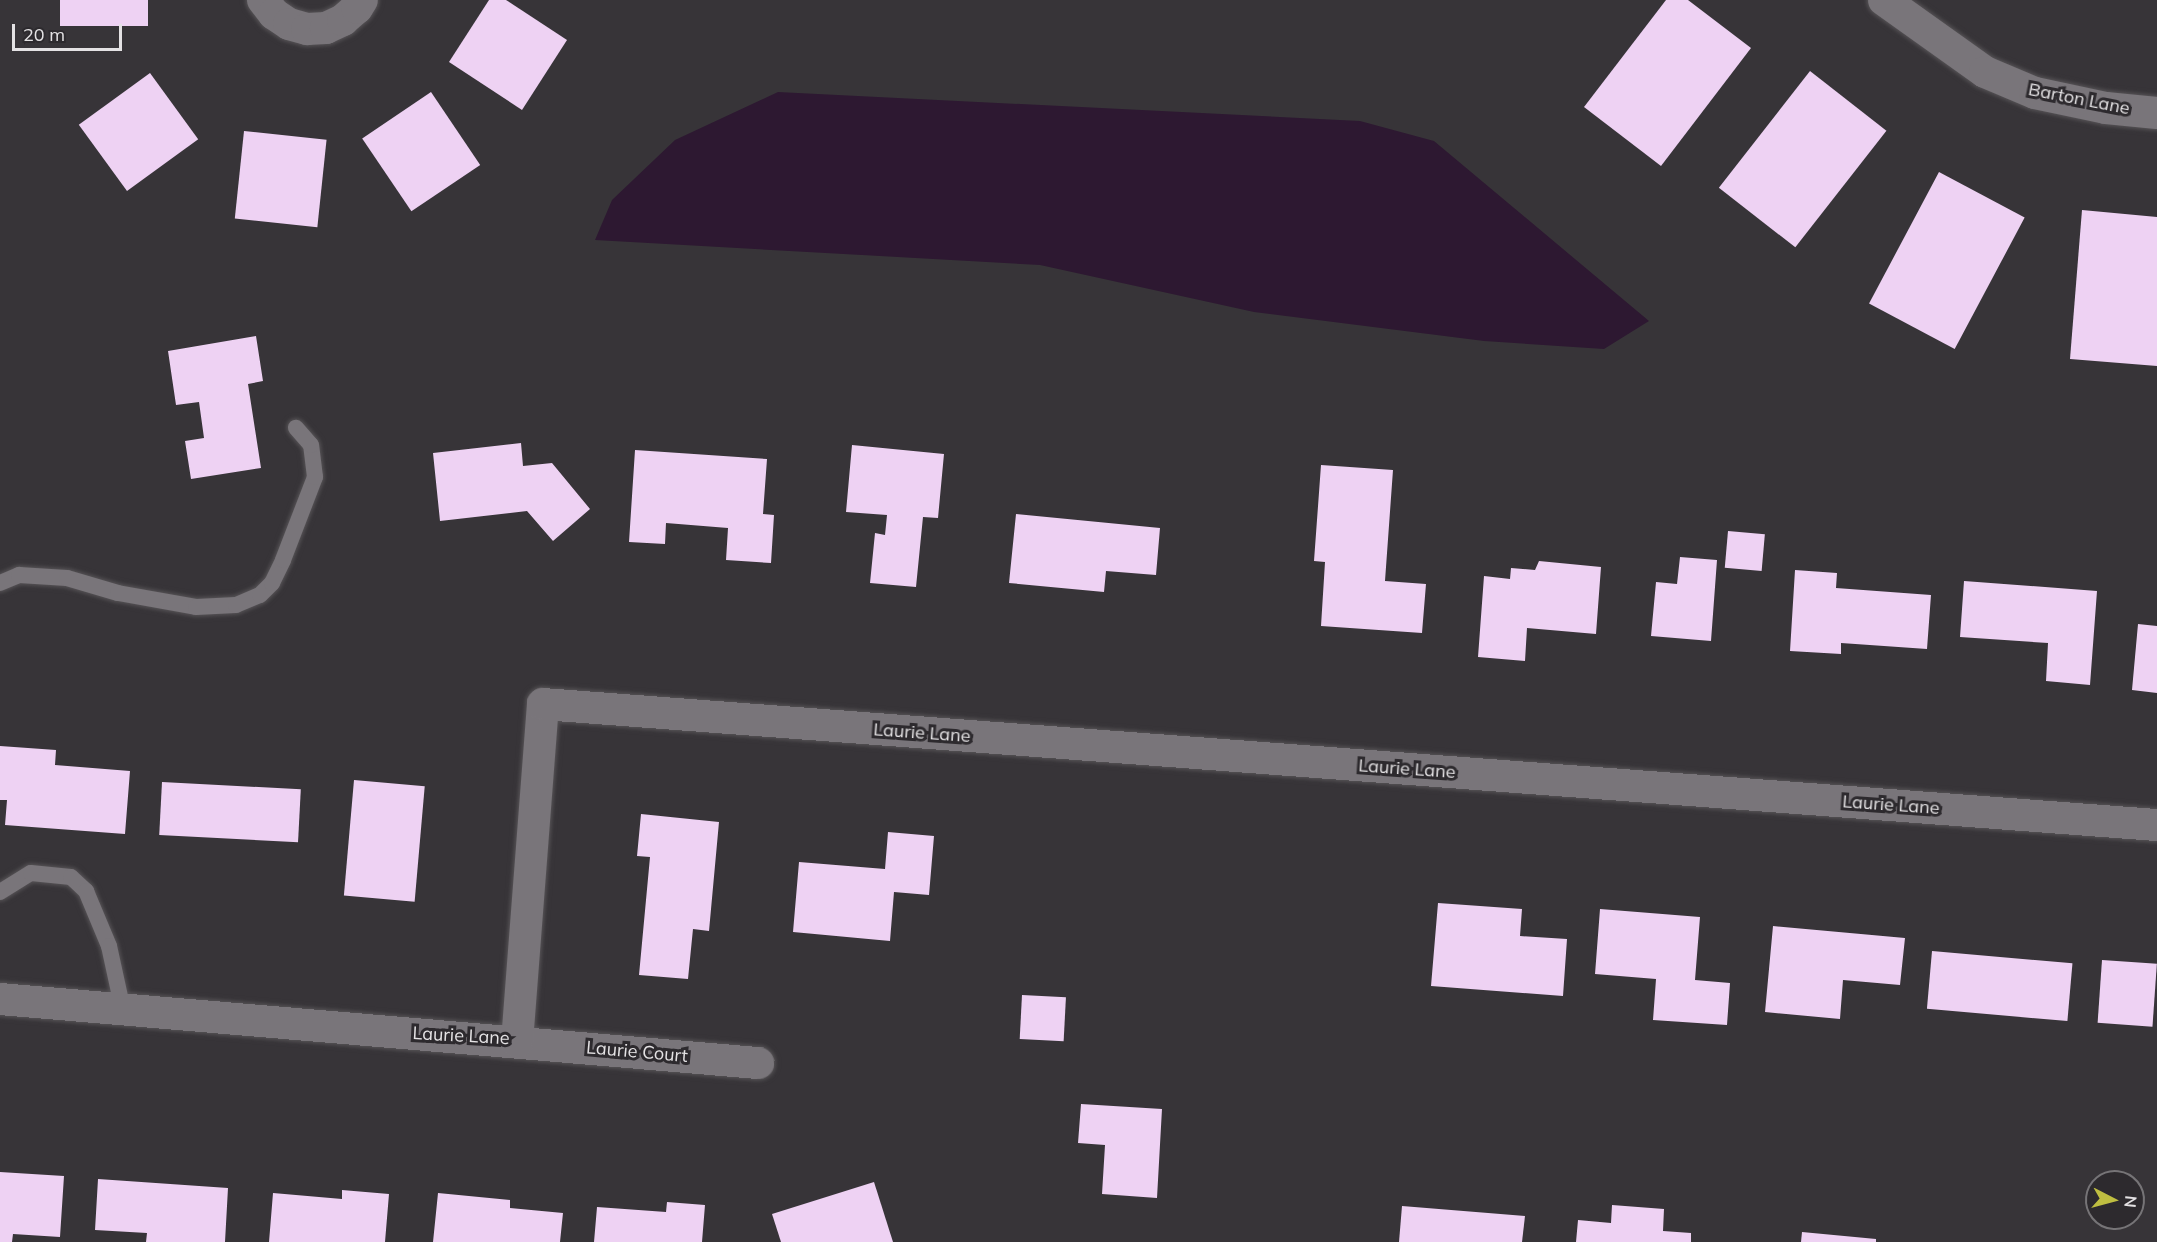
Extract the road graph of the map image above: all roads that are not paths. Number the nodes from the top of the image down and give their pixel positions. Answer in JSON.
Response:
{"nodes":[{"id":1,"x":263,"y":0,"type":"edge"},
{"id":2,"x":362,"y":0,"type":"edge"},
{"id":3,"x":1895,"y":3,"type":"edge"},
{"id":4,"x":2157,"y":112,"type":"edge"},
{"id":5,"x":296,"y":428,"type":"dead end"},
{"id":6,"x":0,"y":583,"type":"edge"},
{"id":7,"x":2157,"y":825,"type":"edge"},
{"id":8,"x":0,"y":892,"type":"edge"},
{"id":9,"x":0,"y":999,"type":"edge"},
{"id":10,"x":123,"y":1010,"type":"junction"},
{"id":11,"x":517,"y":1042,"type":"junction"},
{"id":12,"x":758,"y":1062,"type":"dead end"}],
"edges":[{"from":1,"to":2,"type":"street"},
{"from":3,"to":4,"type":"street","name":"Barton Lane"},
{"from":5,"to":6,"type":"lane"},
{"from":7,"to":11,"type":"street","name":"Laurie Lane"},
{"from":8,"to":10,"type":"lane"},
{"from":9,"to":10,"type":"street","name":"Laurie Lane"},
{"from":10,"to":11,"type":"street","name":"Laurie Lane"},
{"from":11,"to":12,"type":"street","name":"Laurie Court"}]}
